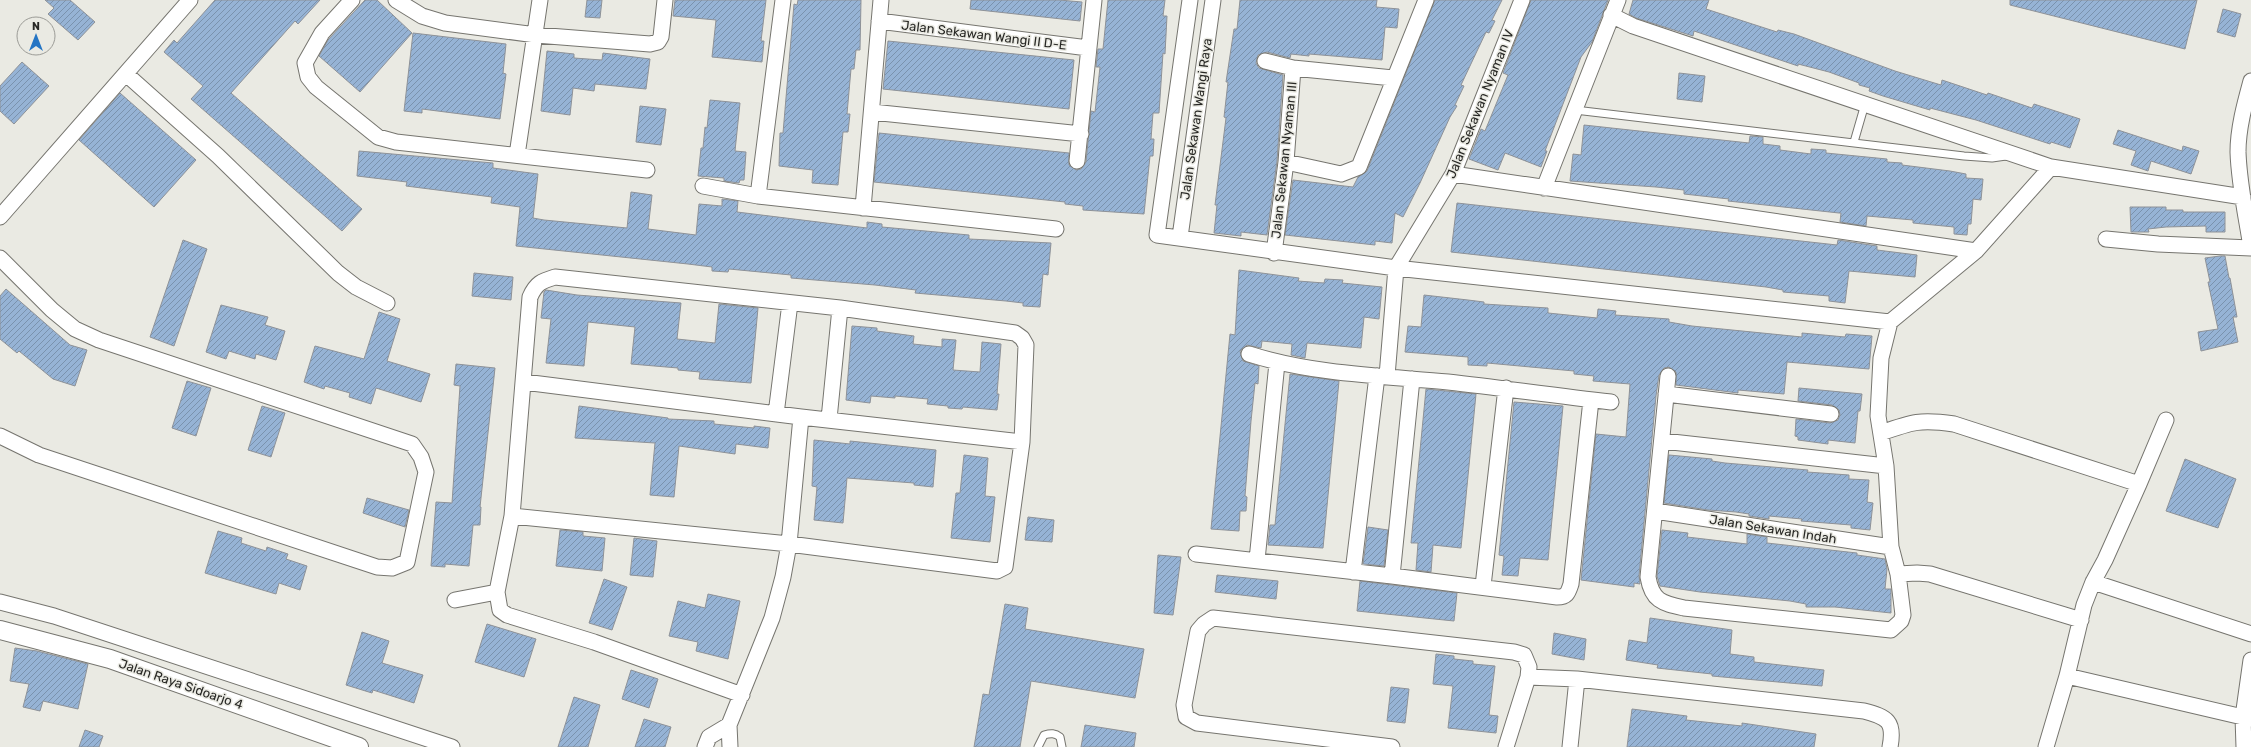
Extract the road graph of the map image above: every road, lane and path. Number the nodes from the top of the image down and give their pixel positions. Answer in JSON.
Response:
{"nodes":[{"id":1,"x":190,"y":0,"type":"edge"},
{"id":2,"x":352,"y":0,"type":"edge"},
{"id":3,"x":396,"y":0,"type":"edge"},
{"id":4,"x":540,"y":0,"type":"edge"},
{"id":5,"x":665,"y":0,"type":"edge"},
{"id":6,"x":783,"y":0,"type":"edge"},
{"id":7,"x":881,"y":0,"type":"edge"},
{"id":8,"x":1094,"y":0,"type":"edge"},
{"id":9,"x":1190,"y":0,"type":"edge"},
{"id":10,"x":1213,"y":0,"type":"edge"},
{"id":11,"x":1426,"y":0,"type":"edge"},
{"id":12,"x":1522,"y":0,"type":"edge"},
{"id":13,"x":1618,"y":0,"type":"edge"},
{"id":14,"x":1611,"y":15,"type":"junction"},
{"id":15,"x":879,"y":21,"type":"junction"},
{"id":16,"x":536,"y":35,"type":"junction"},
{"id":17,"x":1088,"y":48,"type":"junction"},
{"id":18,"x":1265,"y":61,"type":"dead end"},
{"id":19,"x":1293,"y":68,"type":"junction"},
{"id":20,"x":126,"y":74,"type":"junction"},
{"id":21,"x":1393,"y":78,"type":"junction"},
{"id":22,"x":2251,"y":81,"type":"edge"},
{"id":23,"x":1865,"y":104,"type":"junction"},
{"id":24,"x":1575,"y":110,"type":"junction"},
{"id":25,"x":872,"y":112,"type":"junction"},
{"id":26,"x":1081,"y":134,"type":"junction"},
{"id":27,"x":1854,"y":142,"type":"junction"},
{"id":28,"x":517,"y":155,"type":"junction"},
{"id":29,"x":2017,"y":155,"type":"junction"},
{"id":30,"x":1077,"y":161,"type":"dead end"},
{"id":31,"x":1286,"y":162,"type":"junction"},
{"id":32,"x":2051,"y":167,"type":"junction"},
{"id":33,"x":647,"y":170,"type":"dead end"},
{"id":34,"x":1453,"y":174,"type":"junction"},
{"id":35,"x":703,"y":186,"type":"dead end"},
{"id":36,"x":1544,"y":188,"type":"junction"},
{"id":37,"x":758,"y":196,"type":"junction"},
{"id":38,"x":2243,"y":197,"type":"junction"},
{"id":39,"x":863,"y":208,"type":"junction"},
{"id":40,"x":0,"y":217,"type":"edge"},
{"id":41,"x":1056,"y":229,"type":"dead end"},
{"id":42,"x":1180,"y":237,"type":"junction"},
{"id":43,"x":2106,"y":239,"type":"dead end"},
{"id":44,"x":2251,"y":247,"type":"edge"},
{"id":45,"x":1976,"y":251,"type":"junction"},
{"id":46,"x":1274,"y":253,"type":"junction"},
{"id":47,"x":0,"y":258,"type":"edge"},
{"id":48,"x":1396,"y":268,"type":"junction"},
{"id":49,"x":387,"y":303,"type":"dead end"},
{"id":50,"x":790,"y":303,"type":"junction"},
{"id":51,"x":840,"y":308,"type":"junction"},
{"id":52,"x":1890,"y":322,"type":"junction"},
{"id":53,"x":1249,"y":354,"type":"dead end"},
{"id":54,"x":1277,"y":363,"type":"junction"},
{"id":55,"x":1382,"y":376,"type":"junction"},
{"id":56,"x":1668,"y":376,"type":"dead end"},
{"id":57,"x":1412,"y":379,"type":"junction"},
{"id":58,"x":524,"y":382,"type":"junction"},
{"id":59,"x":1506,"y":388,"type":"junction"},
{"id":60,"x":1666,"y":394,"type":"junction"},
{"id":61,"x":1590,"y":400,"type":"junction"},
{"id":62,"x":1611,"y":402,"type":"dead end"},
{"id":63,"x":776,"y":414,"type":"junction"},
{"id":64,"x":1831,"y":414,"type":"dead end"},
{"id":65,"x":801,"y":417,"type":"junction"},
{"id":66,"x":829,"y":419,"type":"junction"},
{"id":67,"x":2166,"y":420,"type":"dead end"},
{"id":68,"x":1881,"y":433,"type":"junction"},
{"id":69,"x":0,"y":436,"type":"edge"},
{"id":70,"x":1663,"y":441,"type":"junction"},
{"id":71,"x":1022,"y":442,"type":"junction"},
{"id":72,"x":1886,"y":466,"type":"junction"},
{"id":73,"x":2139,"y":484,"type":"junction"},
{"id":74,"x":1655,"y":511,"type":"junction"},
{"id":75,"x":512,"y":516,"type":"junction"},
{"id":76,"x":789,"y":544,"type":"junction"},
{"id":77,"x":1891,"y":547,"type":"junction"},
{"id":78,"x":1196,"y":554,"type":"dead end"},
{"id":79,"x":1257,"y":560,"type":"junction"},
{"id":80,"x":1353,"y":572,"type":"junction"},
{"id":81,"x":1898,"y":574,"type":"junction"},
{"id":82,"x":1392,"y":576,"type":"junction"},
{"id":83,"x":2093,"y":582,"type":"junction"},
{"id":84,"x":1483,"y":586,"type":"junction"},
{"id":85,"x":497,"y":592,"type":"junction"},
{"id":86,"x":455,"y":600,"type":"dead end"},
{"id":87,"x":0,"y":602,"type":"edge"},
{"id":88,"x":2081,"y":620,"type":"junction"},
{"id":89,"x":0,"y":630,"type":"edge"},
{"id":90,"x":2251,"y":634,"type":"edge"},
{"id":91,"x":2251,"y":660,"type":"edge"},
{"id":92,"x":2067,"y":676,"type":"junction"},
{"id":93,"x":1528,"y":677,"type":"junction"},
{"id":94,"x":1577,"y":679,"type":"junction"},
{"id":95,"x":742,"y":695,"type":"junction"},
{"id":96,"x":2247,"y":718,"type":"edge"},
{"id":97,"x":729,"y":725,"type":"junction"},
{"id":98,"x":2049,"y":746,"type":"edge"},
{"id":99,"x":359,"y":747,"type":"edge"},
{"id":100,"x":452,"y":747,"type":"edge"},
{"id":101,"x":705,"y":747,"type":"edge"},
{"id":102,"x":730,"y":747,"type":"edge"},
{"id":103,"x":1038,"y":747,"type":"edge"},
{"id":104,"x":1062,"y":747,"type":"edge"},
{"id":105,"x":1392,"y":747,"type":"edge"},
{"id":106,"x":1506,"y":747,"type":"edge"},
{"id":107,"x":1570,"y":747,"type":"edge"},
{"id":108,"x":1890,"y":747,"type":"edge"},
{"id":109,"x":2244,"y":747,"type":"edge"}],
"edges":[{"from":1,"to":20,"type":"street"},
{"from":2,"to":28,"type":"street"},
{"from":3,"to":16,"type":"street"},
{"from":4,"to":16,"type":"street"},
{"from":5,"to":16,"type":"street"},
{"from":6,"to":37,"type":"street"},
{"from":7,"to":15,"type":"street"},
{"from":8,"to":17,"type":"street"},
{"from":9,"to":42,"type":"street","name":"Jalan Sekawan Wangi Raya"},
{"from":10,"to":42,"type":"street","name":"Jalan Sekawan Wangi Raya"},
{"from":11,"to":21,"type":"street"},
{"from":12,"to":34,"type":"street","name":"Jalan Sekawan Nyaman IV"},
{"from":13,"to":14,"type":"street"},
{"from":14,"to":23,"type":"street"},
{"from":14,"to":24,"type":"street"},
{"from":15,"to":17,"type":"street","name":"Jalan Sekawan Wangi II D-E"},
{"from":15,"to":25,"type":"street"},
{"from":16,"to":28,"type":"street"},
{"from":17,"to":26,"type":"street"},
{"from":18,"to":19,"type":"street"},
{"from":19,"to":21,"type":"street"},
{"from":19,"to":31,"type":"street","name":"Jalan Sekawan Nyaman III"},
{"from":20,"to":40,"type":"street"},
{"from":20,"to":49,"type":"street"},
{"from":21,"to":31,"type":"street"},
{"from":22,"to":38,"type":"street"},
{"from":23,"to":27,"type":"lane"},
{"from":23,"to":29,"type":"street"},
{"from":24,"to":27,"type":"lane"},
{"from":24,"to":36,"type":"street"},
{"from":25,"to":26,"type":"street"},
{"from":25,"to":39,"type":"street"},
{"from":26,"to":30,"type":"street"},
{"from":27,"to":29,"type":"lane"},
{"from":28,"to":33,"type":"street"},
{"from":29,"to":32,"type":"street"},
{"from":31,"to":46,"type":"street","name":"Jalan Sekawan Nyaman III"},
{"from":32,"to":38,"type":"street"},
{"from":32,"to":45,"type":"street"},
{"from":34,"to":36,"type":"street"},
{"from":34,"to":48,"type":"street","name":"Jalan Sekawan Nyaman IV"},
{"from":35,"to":37,"type":"street"},
{"from":36,"to":45,"type":"street"},
{"from":37,"to":39,"type":"street"},
{"from":38,"to":44,"type":"street"},
{"from":39,"to":41,"type":"street"},
{"from":42,"to":46,"type":"street"},
{"from":43,"to":44,"type":"street"},
{"from":45,"to":52,"type":"street"},
{"from":46,"to":48,"type":"street"},
{"from":47,"to":69,"type":"street"},
{"from":48,"to":52,"type":"street"},
{"from":48,"to":55,"type":"street"},
{"from":50,"to":51,"type":"street"},
{"from":50,"to":58,"type":"street"},
{"from":50,"to":63,"type":"street"},
{"from":51,"to":66,"type":"street"},
{"from":51,"to":71,"type":"street"},
{"from":52,"to":68,"type":"street"},
{"from":53,"to":54,"type":"street"},
{"from":54,"to":55,"type":"street"},
{"from":54,"to":79,"type":"street"},
{"from":55,"to":57,"type":"street"},
{"from":55,"to":80,"type":"street"},
{"from":56,"to":60,"type":"street"},
{"from":57,"to":59,"type":"street"},
{"from":57,"to":82,"type":"street"},
{"from":58,"to":63,"type":"street"},
{"from":58,"to":75,"type":"street"},
{"from":59,"to":61,"type":"street"},
{"from":59,"to":84,"type":"street"},
{"from":60,"to":64,"type":"street"},
{"from":60,"to":70,"type":"street"},
{"from":61,"to":62,"type":"street"},
{"from":61,"to":84,"type":"street"},
{"from":63,"to":65,"type":"street"},
{"from":65,"to":66,"type":"street"},
{"from":65,"to":76,"type":"street"},
{"from":66,"to":71,"type":"street"},
{"from":67,"to":73,"type":"street"},
{"from":68,"to":72,"type":"street"},
{"from":68,"to":73,"type":"street"},
{"from":70,"to":72,"type":"street"},
{"from":70,"to":74,"type":"street"},
{"from":71,"to":76,"type":"street"},
{"from":72,"to":77,"type":"street"},
{"from":73,"to":83,"type":"street"},
{"from":74,"to":77,"type":"street","name":"Jalan Sekawan Indah"},
{"from":74,"to":81,"type":"street"},
{"from":75,"to":76,"type":"street"},
{"from":75,"to":85,"type":"street"},
{"from":76,"to":95,"type":"street"},
{"from":77,"to":81,"type":"street"},
{"from":78,"to":79,"type":"street"},
{"from":79,"to":80,"type":"street"},
{"from":80,"to":82,"type":"street"},
{"from":81,"to":88,"type":"street"},
{"from":82,"to":84,"type":"street"},
{"from":83,"to":88,"type":"street"},
{"from":83,"to":90,"type":"street"},
{"from":85,"to":86,"type":"street"},
{"from":85,"to":95,"type":"street"},
{"from":87,"to":100,"type":"street"},
{"from":88,"to":92,"type":"street"},
{"from":89,"to":99,"type":"street","name":"Jalan Raya Sidoarjo 4"},
{"from":91,"to":96,"type":"street"},
{"from":92,"to":96,"type":"street"},
{"from":92,"to":98,"type":"street"},
{"from":93,"to":94,"type":"street"},
{"from":93,"to":105,"type":"street"},
{"from":93,"to":106,"type":"street"},
{"from":94,"to":107,"type":"street"},
{"from":94,"to":108,"type":"street"},
{"from":95,"to":97,"type":"street"},
{"from":96,"to":109,"type":"street"},
{"from":97,"to":101,"type":"street"},
{"from":97,"to":102,"type":"street"},
{"from":103,"to":104,"type":"lane"}]}
